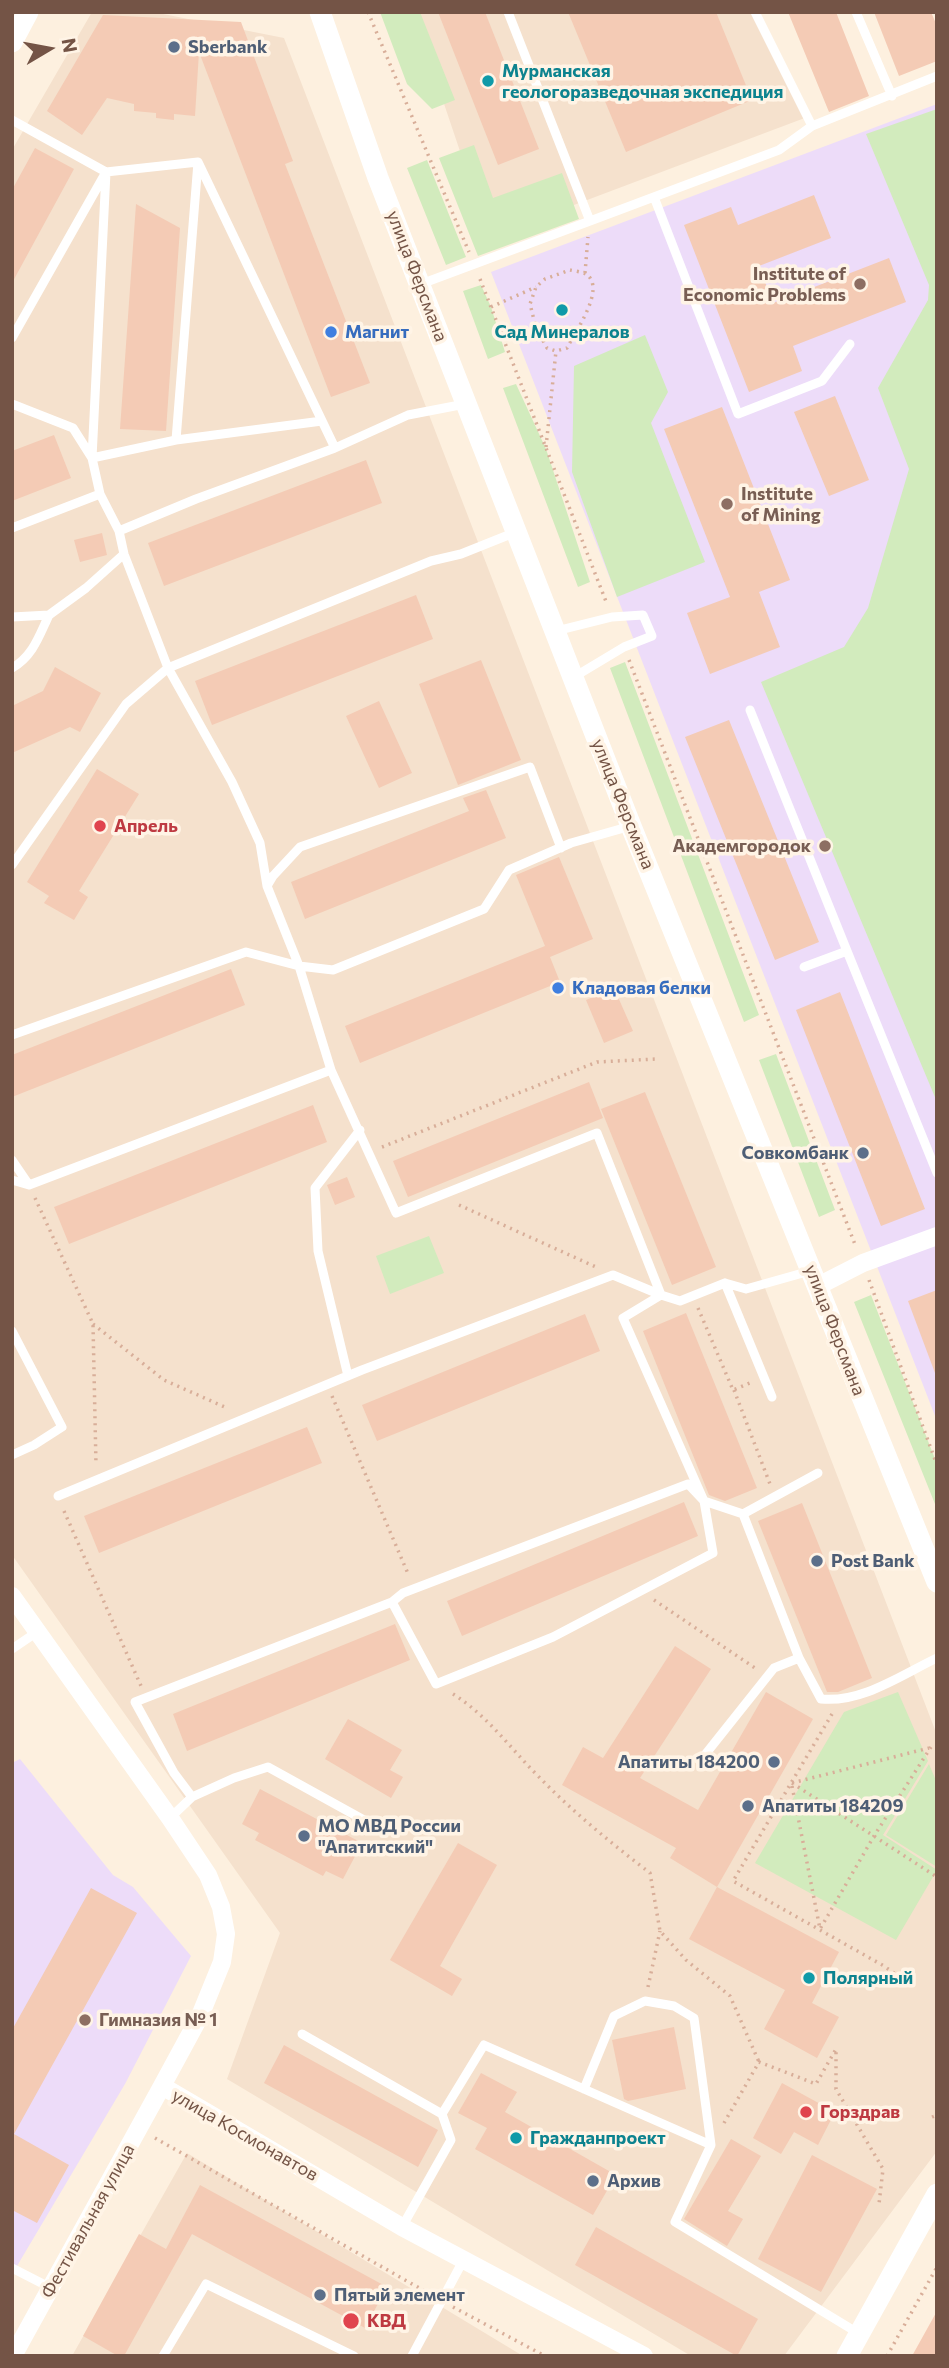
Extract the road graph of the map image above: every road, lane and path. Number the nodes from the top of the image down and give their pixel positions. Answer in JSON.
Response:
{"nodes":[{"id":1,"x":28,"y":12,"type":"edge"},
{"id":2,"x":368,"y":12,"type":"edge"},
{"id":3,"x":508,"y":12,"type":"edge"},
{"id":4,"x":755,"y":12,"type":"edge"},
{"id":5,"x":856,"y":12,"type":"edge"},
{"id":6,"x":320,"y":15,"type":"edge"},
{"id":7,"x":12,"y":42,"type":"edge"},
{"id":8,"x":937,"y":76,"type":"edge"},
{"id":9,"x":892,"y":96,"type":"junction"},
{"id":10,"x":12,"y":120,"type":"edge"},
{"id":11,"x":813,"y":126,"type":"junction"},
{"id":12,"x":198,"y":162,"type":"junction"},
{"id":13,"x":106,"y":172,"type":"junction"},
{"id":14,"x":654,"y":197,"type":"junction"},
{"id":15,"x":590,"y":221,"type":"junction"},
{"id":16,"x":474,"y":263,"type":"junction"},
{"id":17,"x":585,"y":273,"type":"junction"},
{"id":18,"x":421,"y":284,"type":"junction"},
{"id":19,"x":536,"y":287,"type":"junction"},
{"id":20,"x":491,"y":307,"type":"junction"},
{"id":21,"x":12,"y":338,"type":"edge"},
{"id":22,"x":850,"y":344,"type":"dead end"},
{"id":23,"x":556,"y":351,"type":"junction"},
{"id":24,"x":12,"y":404,"type":"edge"},
{"id":25,"x":466,"y":404,"type":"junction"},
{"id":26,"x":322,"y":421,"type":"junction"},
{"id":27,"x":176,"y":440,"type":"junction"},
{"id":28,"x":335,"y":448,"type":"junction"},
{"id":29,"x":546,"y":449,"type":"junction"},
{"id":30,"x":92,"y":458,"type":"junction"},
{"id":31,"x":100,"y":494,"type":"junction"},
{"id":32,"x":12,"y":528,"type":"edge"},
{"id":33,"x":119,"y":531,"type":"junction"},
{"id":34,"x":517,"y":531,"type":"junction"},
{"id":35,"x":124,"y":554,"type":"junction"},
{"id":36,"x":50,"y":615,"type":"junction"},
{"id":37,"x":12,"y":617,"type":"edge"},
{"id":38,"x":612,"y":617,"type":"junction"},
{"id":39,"x":555,"y":632,"type":"junction"},
{"id":40,"x":624,"y":647,"type":"junction"},
{"id":41,"x":12,"y":668,"type":"edge"},
{"id":42,"x":168,"y":668,"type":"junction"},
{"id":43,"x":573,"y":678,"type":"junction"},
{"id":44,"x":750,"y":710,"type":"dead end"},
{"id":45,"x":631,"y":826,"type":"junction"},
{"id":46,"x":561,"y":848,"type":"junction"},
{"id":47,"x":12,"y":865,"type":"edge"},
{"id":48,"x":267,"y":886,"type":"junction"},
{"id":49,"x":847,"y":951,"type":"junction"},
{"id":50,"x":299,"y":966,"type":"junction"},
{"id":51,"x":804,"y":967,"type":"dead end"},
{"id":52,"x":12,"y":1035,"type":"edge"},
{"id":53,"x":656,"y":1059,"type":"dead end"},
{"id":54,"x":331,"y":1070,"type":"junction"},
{"id":55,"x":360,"y":1130,"type":"junction"},
{"id":56,"x":370,"y":1152,"type":"junction"},
{"id":57,"x":12,"y":1160,"type":"edge"},
{"id":58,"x":937,"y":1173,"type":"edge"},
{"id":59,"x":12,"y":1180,"type":"edge"},
{"id":60,"x":29,"y":1185,"type":"junction"},
{"id":61,"x":441,"y":1197,"type":"junction"},
{"id":62,"x":937,"y":1236,"type":"edge"},
{"id":63,"x":863,"y":1263,"type":"junction"},
{"id":64,"x":613,"y":1275,"type":"junction"},
{"id":65,"x":815,"y":1278,"type":"junction"},
{"id":66,"x":725,"y":1283,"type":"junction"},
{"id":67,"x":661,"y":1295,"type":"junction"},
{"id":68,"x":692,"y":1296,"type":"junction"},
{"id":69,"x":93,"y":1324,"type":"junction"},
{"id":70,"x":12,"y":1331,"type":"edge"},
{"id":71,"x":348,"y":1376,"type":"junction"},
{"id":72,"x":764,"y":1378,"type":"junction"},
{"id":73,"x":327,"y":1385,"type":"junction"},
{"id":74,"x":733,"y":1390,"type":"junction"},
{"id":75,"x":772,"y":1396,"type":"dead end"},
{"id":76,"x":248,"y":1418,"type":"junction"},
{"id":77,"x":12,"y":1455,"type":"edge"},
{"id":78,"x":937,"y":1465,"type":"edge"},
{"id":79,"x":818,"y":1473,"type":"dead end"},
{"id":80,"x":767,"y":1476,"type":"dead end"},
{"id":81,"x":96,"y":1481,"type":"junction"},
{"id":82,"x":58,"y":1496,"type":"joint"},
{"id":83,"x":704,"y":1501,"type":"junction"},
{"id":84,"x":743,"y":1514,"type":"junction"},
{"id":85,"x":937,"y":1583,"type":"edge"},
{"id":86,"x":414,"y":1589,"type":"junction"},
{"id":87,"x":640,"y":1591,"type":"junction"},
{"id":88,"x":12,"y":1596,"type":"edge"},
{"id":89,"x":392,"y":1602,"type":"junction"},
{"id":90,"x":37,"y":1632,"type":"junction"},
{"id":91,"x":12,"y":1649,"type":"edge"},
{"id":92,"x":799,"y":1658,"type":"junction"},
{"id":93,"x":937,"y":1658,"type":"edge"},
{"id":94,"x":768,"y":1676,"type":"junction"},
{"id":95,"x":436,"y":1684,"type":"junction"},
{"id":96,"x":146,"y":1697,"type":"junction"},
{"id":97,"x":840,"y":1701,"type":"junction"},
{"id":98,"x":700,"y":1761,"type":"dead end"},
{"id":99,"x":792,"y":1783,"type":"junction"},
{"id":100,"x":192,"y":1797,"type":"junction"},
{"id":101,"x":170,"y":1818,"type":"junction"},
{"id":102,"x":382,"y":1829,"type":"dead end"},
{"id":103,"x":874,"y":1836,"type":"junction"},
{"id":104,"x":937,"y":1877,"type":"edge"},
{"id":105,"x":820,"y":1929,"type":"junction"},
{"id":106,"x":660,"y":1931,"type":"junction"},
{"id":107,"x":911,"y":1984,"type":"dead end"},
{"id":108,"x":645,"y":2001,"type":"junction"},
{"id":109,"x":302,"y":2034,"type":"dead end"},
{"id":110,"x":759,"y":2062,"type":"junction"},
{"id":111,"x":162,"y":2087,"type":"junction"},
{"id":112,"x":584,"y":2089,"type":"junction"},
{"id":113,"x":442,"y":2114,"type":"junction"},
{"id":114,"x":139,"y":2129,"type":"junction"},
{"id":115,"x":712,"y":2145,"type":"junction"},
{"id":116,"x":937,"y":2194,"type":"edge"},
{"id":117,"x":879,"y":2204,"type":"dead end"},
{"id":118,"x":402,"y":2227,"type":"junction"},
{"id":119,"x":464,"y":2259,"type":"junction"},
{"id":120,"x":937,"y":2267,"type":"edge"},
{"id":121,"x":12,"y":2268,"type":"edge"},
{"id":122,"x":51,"y":2288,"type":"junction"},
{"id":123,"x":443,"y":2301,"type":"junction"},
{"id":124,"x":859,"y":2334,"type":"junction"},
{"id":125,"x":13,"y":2356,"type":"edge"},
{"id":126,"x":163,"y":2356,"type":"edge"},
{"id":127,"x":354,"y":2356,"type":"edge"},
{"id":128,"x":412,"y":2356,"type":"edge"},
{"id":129,"x":545,"y":2356,"type":"edge"},
{"id":130,"x":644,"y":2356,"type":"edge"},
{"id":131,"x":847,"y":2356,"type":"edge"},
{"id":132,"x":887,"y":2356,"type":"edge"}],
"edges":[{"from":1,"to":7,"type":"street"},
{"from":2,"to":16,"type":"path"},
{"from":3,"to":15,"type":"lane"},
{"from":4,"to":11,"type":"lane"},
{"from":5,"to":9,"type":"lane"},
{"from":6,"to":18,"type":"street","name":"улица Ферсмана"},
{"from":8,"to":9,"type":"lane"},
{"from":9,"to":11,"type":"lane"},
{"from":10,"to":13,"type":"lane"},
{"from":11,"to":14,"type":"lane"},
{"from":12,"to":13,"type":"lane"},
{"from":12,"to":26,"type":"lane"},
{"from":12,"to":27,"type":"lane"},
{"from":13,"to":21,"type":"lane"},
{"from":13,"to":30,"type":"lane"},
{"from":14,"to":15,"type":"lane"},
{"from":14,"to":22,"type":"lane"},
{"from":15,"to":16,"type":"lane"},
{"from":15,"to":17,"type":"path"},
{"from":16,"to":18,"type":"lane"},
{"from":16,"to":20,"type":"path"},
{"from":17,"to":19,"type":"path"},
{"from":17,"to":23,"type":"path"},
{"from":18,"to":25,"type":"street","name":"улица Ферсмана"},
{"from":19,"to":20,"type":"path"},
{"from":19,"to":23,"type":"path"},
{"from":20,"to":29,"type":"path"},
{"from":23,"to":29,"type":"path"},
{"from":24,"to":30,"type":"lane"},
{"from":25,"to":28,"type":"lane"},
{"from":25,"to":34,"type":"street","name":"улица Ферсмана"},
{"from":26,"to":27,"type":"lane"},
{"from":26,"to":28,"type":"lane"},
{"from":27,"to":30,"type":"lane"},
{"from":28,"to":33,"type":"lane"},
{"from":29,"to":38,"type":"path"},
{"from":30,"to":31,"type":"lane"},
{"from":31,"to":32,"type":"lane"},
{"from":31,"to":33,"type":"lane"},
{"from":33,"to":35,"type":"lane"},
{"from":34,"to":39,"type":"street","name":"улица Ферсмана"},
{"from":34,"to":42,"type":"lane"},
{"from":35,"to":36,"type":"lane"},
{"from":35,"to":42,"type":"lane"},
{"from":36,"to":37,"type":"lane"},
{"from":36,"to":41,"type":"lane"},
{"from":38,"to":39,"type":"lane"},
{"from":38,"to":40,"type":"lane"},
{"from":39,"to":43,"type":"street","name":"улица Ферсмана"},
{"from":40,"to":43,"type":"lane"},
{"from":40,"to":63,"type":"path"},
{"from":42,"to":47,"type":"lane"},
{"from":42,"to":48,"type":"lane"},
{"from":43,"to":45,"type":"street","name":"улица Ферсмана"},
{"from":44,"to":49,"type":"lane"},
{"from":45,"to":46,"type":"lane"},
{"from":45,"to":65,"type":"street","name":"улица Ферсмана"},
{"from":46,"to":48,"type":"lane"},
{"from":46,"to":50,"type":"lane"},
{"from":48,"to":50,"type":"lane"},
{"from":49,"to":51,"type":"lane"},
{"from":49,"to":58,"type":"lane"},
{"from":50,"to":52,"type":"lane"},
{"from":50,"to":54,"type":"lane"},
{"from":53,"to":56,"type":"path"},
{"from":54,"to":55,"type":"lane"},
{"from":54,"to":60,"type":"lane"},
{"from":55,"to":56,"type":"lane"},
{"from":55,"to":71,"type":"lane"},
{"from":56,"to":61,"type":"lane"},
{"from":57,"to":60,"type":"lane"},
{"from":59,"to":60,"type":"lane"},
{"from":60,"to":69,"type":"path"},
{"from":61,"to":64,"type":"path"},
{"from":61,"to":67,"type":"lane"},
{"from":62,"to":63,"type":"street"},
{"from":63,"to":65,"type":"street"},
{"from":63,"to":78,"type":"path"},
{"from":64,"to":67,"type":"lane"},
{"from":64,"to":71,"type":"lane"},
{"from":65,"to":66,"type":"lane"},
{"from":65,"to":85,"type":"street","name":"улица Ферсмана"},
{"from":66,"to":68,"type":"lane"},
{"from":66,"to":72,"type":"lane"},
{"from":67,"to":68,"type":"lane"},
{"from":67,"to":83,"type":"lane"},
{"from":68,"to":74,"type":"path"},
{"from":69,"to":76,"type":"path"},
{"from":69,"to":81,"type":"path"},
{"from":70,"to":77,"type":"lane"},
{"from":71,"to":73,"type":"lane"},
{"from":72,"to":74,"type":"path"},
{"from":72,"to":75,"type":"lane"},
{"from":73,"to":76,"type":"lane"},
{"from":73,"to":86,"type":"path"},
{"from":74,"to":80,"type":"path"},
{"from":76,"to":81,"type":"lane"},
{"from":79,"to":84,"type":"lane"},
{"from":81,"to":82,"type":"lane"},
{"from":82,"to":96,"type":"path"},
{"from":83,"to":84,"type":"lane"},
{"from":83,"to":86,"type":"lane"},
{"from":83,"to":87,"type":"lane"},
{"from":84,"to":92,"type":"lane"},
{"from":86,"to":89,"type":"lane"},
{"from":87,"to":94,"type":"path"},
{"from":87,"to":95,"type":"lane"},
{"from":88,"to":90,"type":"street","name":"улица Космонавтов"},
{"from":89,"to":95,"type":"lane"},
{"from":89,"to":96,"type":"lane"},
{"from":90,"to":91,"type":"lane"},
{"from":90,"to":101,"type":"street","name":"улица Космонавтов"},
{"from":92,"to":94,"type":"lane"},
{"from":92,"to":97,"type":"lane"},
{"from":93,"to":97,"type":"lane"},
{"from":94,"to":98,"type":"lane"},
{"from":95,"to":106,"type":"path"},
{"from":96,"to":100,"type":"lane"},
{"from":97,"to":99,"type":"path"},
{"from":99,"to":103,"type":"path"},
{"from":99,"to":103,"type":"path"},
{"from":99,"to":105,"type":"path"},
{"from":99,"to":105,"type":"path"},
{"from":100,"to":101,"type":"lane"},
{"from":100,"to":102,"type":"lane"},
{"from":101,"to":111,"type":"street","name":"улица Космонавтов"},
{"from":103,"to":104,"type":"path"},
{"from":103,"to":105,"type":"path"},
{"from":105,"to":107,"type":"path"},
{"from":106,"to":108,"type":"path"},
{"from":106,"to":110,"type":"path"},
{"from":108,"to":112,"type":"lane"},
{"from":108,"to":115,"type":"lane"},
{"from":109,"to":113,"type":"lane"},
{"from":110,"to":115,"type":"path"},
{"from":110,"to":117,"type":"path"},
{"from":111,"to":114,"type":"street","name":"Фестивальная улица"},
{"from":111,"to":118,"type":"street","name":"улица Космонавтов"},
{"from":112,"to":113,"type":"lane"},
{"from":112,"to":115,"type":"lane"},
{"from":113,"to":118,"type":"lane"},
{"from":114,"to":122,"type":"street","name":"Фестивальная улица"},
{"from":114,"to":123,"type":"path"},
{"from":115,"to":124,"type":"lane"},
{"from":116,"to":124,"type":"street"},
{"from":118,"to":119,"type":"street","name":"улица Космонавтов"},
{"from":119,"to":123,"type":"lane"},
{"from":119,"to":130,"type":"street","name":"улица Космонавтов"},
{"from":120,"to":132,"type":"path"},
{"from":121,"to":122,"type":"lane"},
{"from":122,"to":125,"type":"street","name":"Фестивальная улица"},
{"from":123,"to":128,"type":"lane"},
{"from":123,"to":129,"type":"path"},
{"from":124,"to":131,"type":"street"},
{"from":126,"to":127,"type":"lane"}]}
